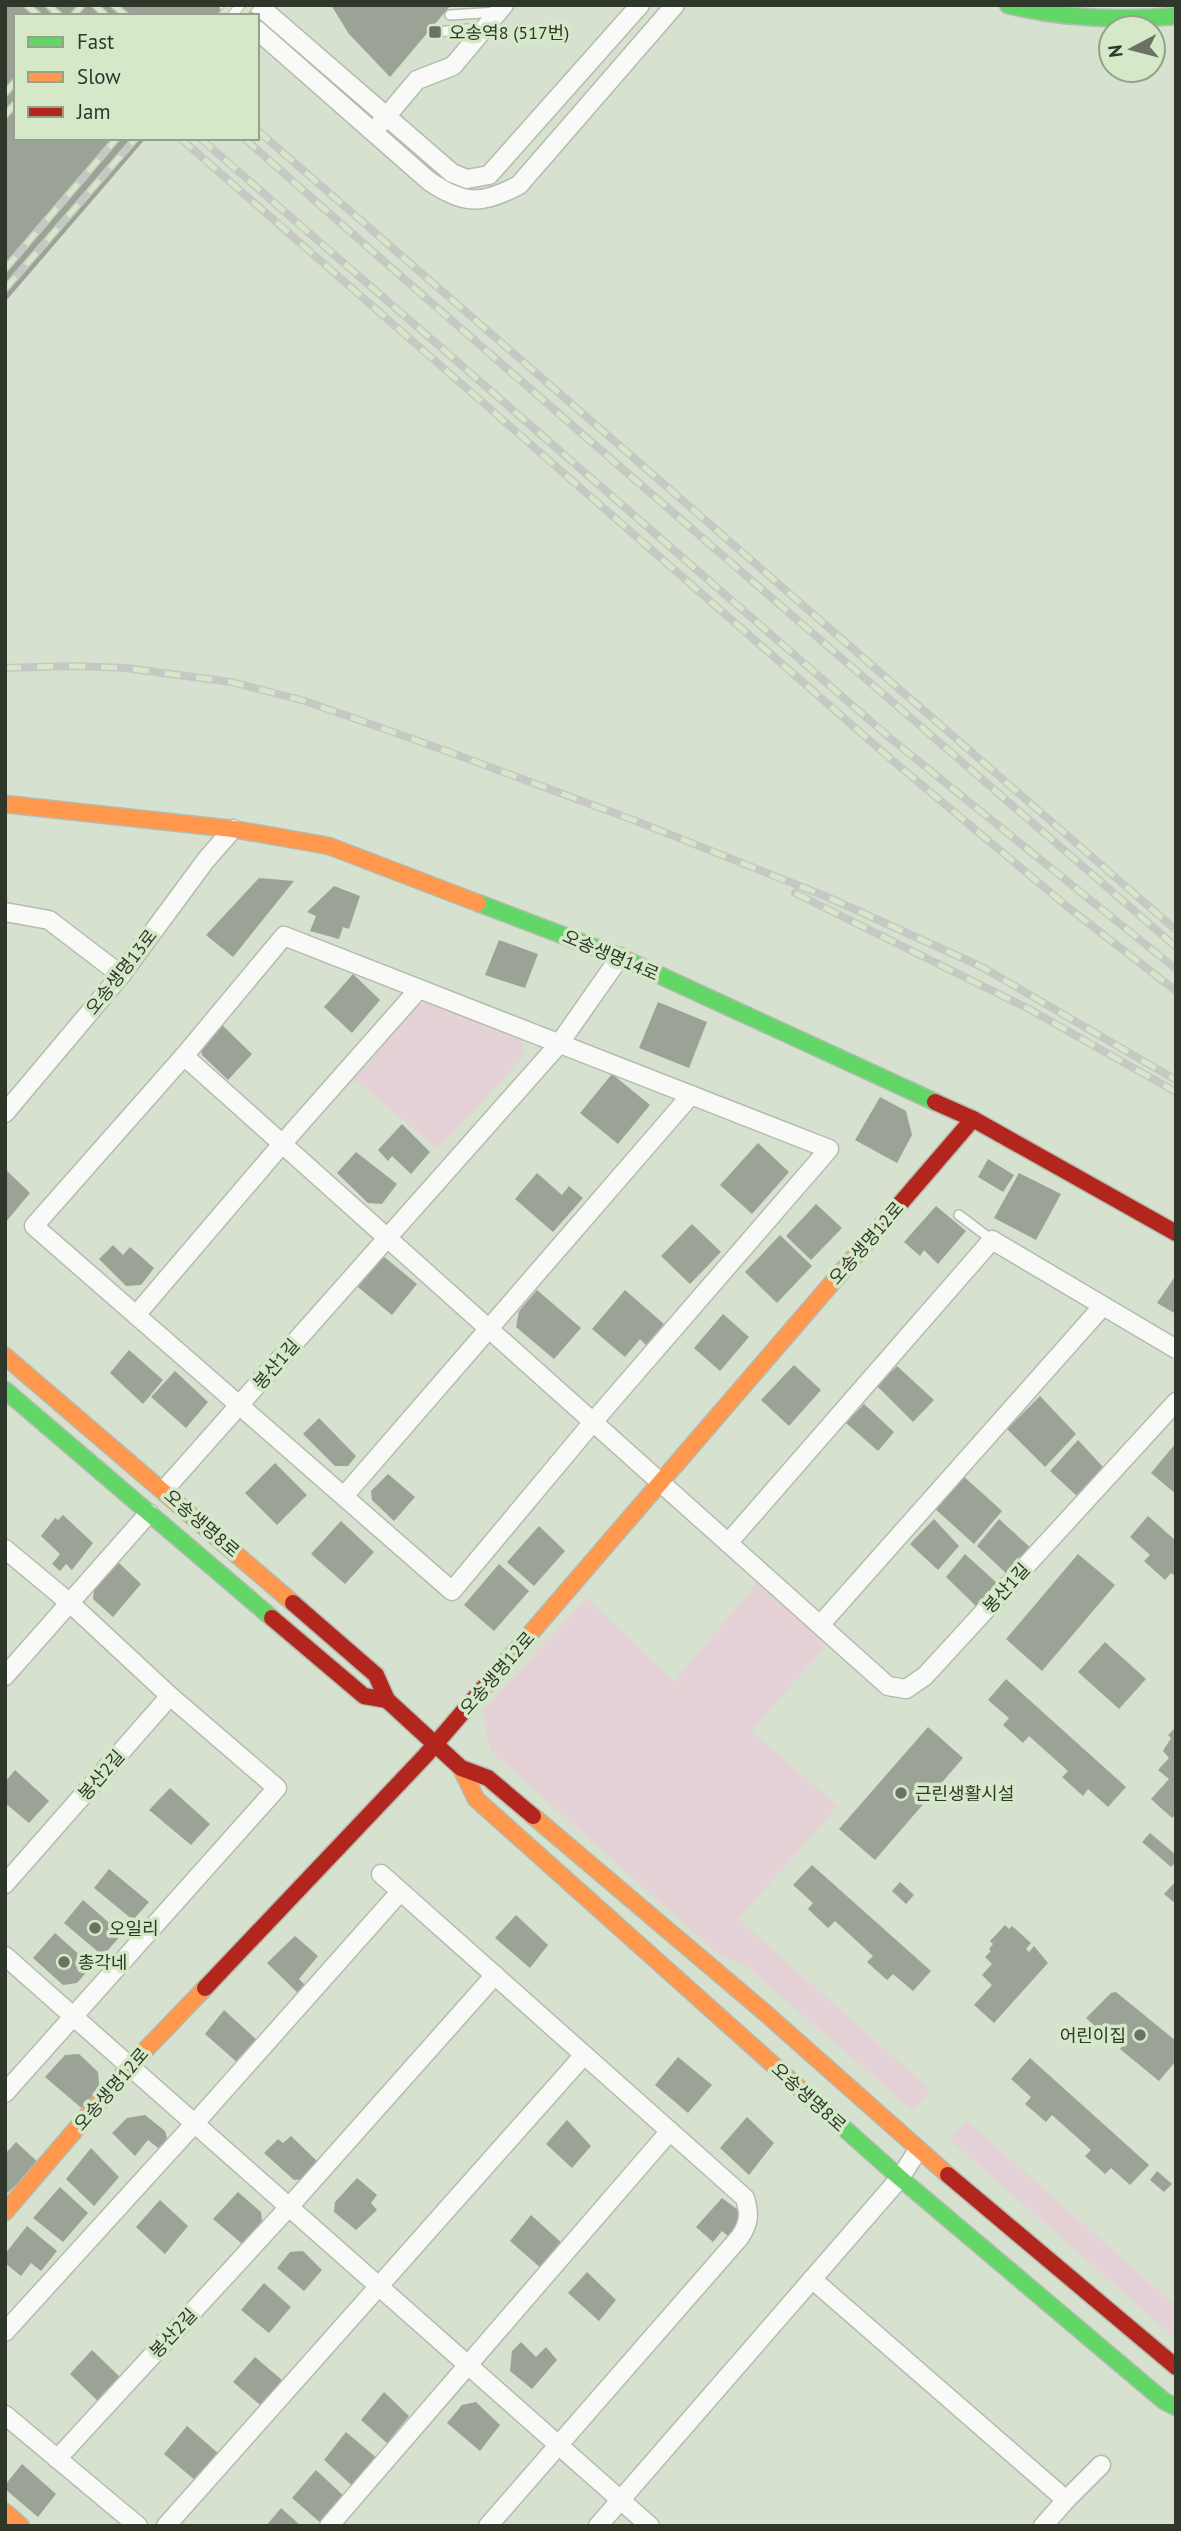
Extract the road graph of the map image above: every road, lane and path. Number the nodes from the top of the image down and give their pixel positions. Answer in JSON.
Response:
{"nodes":[{"id":1,"x":258,"y":5,"type":"edge"},
{"id":2,"x":640,"y":5,"type":"edge"},
{"id":3,"x":675,"y":5,"type":"edge"},
{"id":4,"x":1008,"y":5,"type":"edge"},
{"id":5,"x":502,"y":8,"type":"edge"},
{"id":6,"x":450,"y":15,"type":"dead end"},
{"id":7,"x":1097,"y":21,"type":"edge"},
{"id":8,"x":485,"y":28,"type":"junction"},
{"id":9,"x":259,"y":32,"type":"edge"},
{"id":10,"x":435,"y":32,"type":"dead end"},
{"id":11,"x":386,"y":117,"type":"junction"},
{"id":12,"x":373,"y":132,"type":"junction"},
{"id":13,"x":5,"y":804,"type":"edge"},
{"id":14,"x":233,"y":829,"type":"junction"},
{"id":15,"x":5,"y":912,"type":"edge"},
{"id":16,"x":620,"y":957,"type":"junction"},
{"id":17,"x":121,"y":975,"type":"junction"},
{"id":18,"x":419,"y":989,"type":"junction"},
{"id":19,"x":559,"y":1044,"type":"junction"},
{"id":20,"x":184,"y":1056,"type":"junction"},
{"id":21,"x":691,"y":1095,"type":"junction"},
{"id":22,"x":5,"y":1113,"type":"edge"},
{"id":23,"x":973,"y":1119,"type":"junction"},
{"id":24,"x":282,"y":1143,"type":"junction"},
{"id":25,"x":958,"y":1215,"type":"dead end"},
{"id":26,"x":1176,"y":1233,"type":"edge"},
{"id":27,"x":387,"y":1238,"type":"junction"},
{"id":28,"x":992,"y":1240,"type":"junction"},
{"id":29,"x":1102,"y":1307,"type":"junction"},
{"id":30,"x":136,"y":1315,"type":"junction"},
{"id":31,"x":489,"y":1329,"type":"junction"},
{"id":32,"x":1176,"y":1349,"type":"edge"},
{"id":33,"x":5,"y":1356,"type":"edge"},
{"id":34,"x":5,"y":1390,"type":"edge"},
{"id":35,"x":1176,"y":1402,"type":"edge"},
{"id":36,"x":239,"y":1406,"type":"junction"},
{"id":37,"x":593,"y":1422,"type":"junction"},
{"id":38,"x":661,"y":1483,"type":"junction"},
{"id":39,"x":164,"y":1490,"type":"junction"},
{"id":40,"x":344,"y":1496,"type":"junction"},
{"id":41,"x":149,"y":1513,"type":"junction"},
{"id":42,"x":728,"y":1543,"type":"junction"},
{"id":43,"x":5,"y":1549,"type":"edge"},
{"id":44,"x":71,"y":1604,"type":"junction"},
{"id":45,"x":820,"y":1625,"type":"junction"},
{"id":46,"x":5,"y":1676,"type":"edge"},
{"id":47,"x":170,"y":1696,"type":"junction"},
{"id":48,"x":387,"y":1700,"type":"junction"},
{"id":49,"x":435,"y":1744,"type":"junction"},
{"id":50,"x":461,"y":1768,"type":"junction"},
{"id":51,"x":381,"y":1874,"type":"dead end"},
{"id":52,"x":5,"y":1885,"type":"edge"},
{"id":53,"x":400,"y":1892,"type":"junction"},
{"id":54,"x":5,"y":1956,"type":"edge"},
{"id":55,"x":495,"y":1975,"type":"junction"},
{"id":56,"x":74,"y":2016,"type":"junction"},
{"id":57,"x":584,"y":2054,"type":"junction"},
{"id":58,"x":130,"y":2066,"type":"junction"},
{"id":59,"x":5,"y":2093,"type":"edge"},
{"id":60,"x":195,"y":2123,"type":"junction"},
{"id":61,"x":670,"y":2131,"type":"junction"},
{"id":62,"x":918,"y":2150,"type":"junction"},
{"id":63,"x":900,"y":2178,"type":"junction"},
{"id":64,"x":289,"y":2207,"type":"junction"},
{"id":65,"x":5,"y":2213,"type":"edge"},
{"id":66,"x":812,"y":2279,"type":"junction"},
{"id":67,"x":379,"y":2287,"type":"junction"},
{"id":68,"x":5,"y":2332,"type":"edge"},
{"id":69,"x":468,"y":2365,"type":"junction"},
{"id":70,"x":1176,"y":2368,"type":"edge"},
{"id":71,"x":1176,"y":2407,"type":"edge"},
{"id":72,"x":5,"y":2415,"type":"edge"},
{"id":73,"x":558,"y":2445,"type":"junction"},
{"id":74,"x":57,"y":2459,"type":"junction"},
{"id":75,"x":1101,"y":2465,"type":"dead end"},
{"id":76,"x":620,"y":2500,"type":"junction"},
{"id":77,"x":1066,"y":2500,"type":"junction"},
{"id":78,"x":5,"y":2512,"type":"edge"},
{"id":79,"x":21,"y":2526,"type":"edge"},
{"id":80,"x":138,"y":2526,"type":"edge"},
{"id":81,"x":166,"y":2526,"type":"edge"},
{"id":82,"x":330,"y":2526,"type":"edge"},
{"id":83,"x":488,"y":2526,"type":"edge"},
{"id":84,"x":598,"y":2526,"type":"edge"},
{"id":85,"x":650,"y":2526,"type":"edge"},
{"id":86,"x":1044,"y":2526,"type":"edge"}],
"edges":[{"from":1,"to":11,"type":"street"},
{"from":2,"to":11,"type":"street"},
{"from":3,"to":12,"type":"street"},
{"from":4,"to":7,"type":"street"},
{"from":5,"to":6,"type":"lane"},
{"from":5,"to":8,"type":"street"},
{"from":8,"to":10,"type":"lane"},
{"from":8,"to":11,"type":"street"},
{"from":9,"to":12,"type":"street"},
{"from":11,"to":12,"type":"street"},
{"from":13,"to":14,"type":"street","name":"오송생명14로"},
{"from":14,"to":16,"type":"street","name":"오송생명14로"},
{"from":14,"to":17,"type":"street","name":"오송생명13로"},
{"from":15,"to":17,"type":"street"},
{"from":16,"to":19,"type":"street","name":"봉산1길"},
{"from":16,"to":23,"type":"street","name":"오송생명14로"},
{"from":17,"to":22,"type":"street","name":"오송생명13로"},
{"from":18,"to":19,"type":"street"},
{"from":18,"to":20,"type":"street"},
{"from":18,"to":24,"type":"street"},
{"from":19,"to":21,"type":"street"},
{"from":19,"to":27,"type":"street","name":"봉산1길"},
{"from":20,"to":24,"type":"street","name":"봉산1길"},
{"from":20,"to":30,"type":"street"},
{"from":21,"to":31,"type":"street"},
{"from":21,"to":37,"type":"street"},
{"from":23,"to":26,"type":"street","name":"오송생명14로"},
{"from":23,"to":38,"type":"street","name":"오송생명12로"},
{"from":24,"to":27,"type":"street","name":"봉산1길"},
{"from":24,"to":30,"type":"street"},
{"from":25,"to":28,"type":"lane"},
{"from":27,"to":31,"type":"street","name":"봉산1길"},
{"from":27,"to":36,"type":"street","name":"봉산1길"},
{"from":28,"to":29,"type":"street"},
{"from":28,"to":42,"type":"street"},
{"from":29,"to":32,"type":"street"},
{"from":29,"to":45,"type":"street"},
{"from":30,"to":36,"type":"street"},
{"from":31,"to":37,"type":"street","name":"봉산1길"},
{"from":31,"to":40,"type":"street"},
{"from":33,"to":39,"type":"street","name":"오송생명8로"},
{"from":34,"to":41,"type":"street","name":"오송생명8로"},
{"from":35,"to":45,"type":"street","name":"봉산1길"},
{"from":36,"to":39,"type":"street","name":"봉산1길"},
{"from":36,"to":40,"type":"street"},
{"from":37,"to":38,"type":"street","name":"봉산1길"},
{"from":37,"to":40,"type":"street"},
{"from":38,"to":42,"type":"street","name":"봉산1길"},
{"from":38,"to":49,"type":"street","name":"오송생명12로"},
{"from":39,"to":48,"type":"street","name":"오송생명8로"},
{"from":41,"to":44,"type":"street"},
{"from":41,"to":48,"type":"street","name":"오송생명8로"},
{"from":42,"to":45,"type":"street","name":"봉산1길"},
{"from":43,"to":44,"type":"street"},
{"from":44,"to":46,"type":"street"},
{"from":44,"to":47,"type":"street"},
{"from":47,"to":52,"type":"street","name":"봉산2길"},
{"from":47,"to":56,"type":"street"},
{"from":48,"to":49,"type":"street","name":"오송생명8로"},
{"from":49,"to":50,"type":"street","name":"오송생명8로"},
{"from":49,"to":58,"type":"street","name":"오송생명12로"},
{"from":50,"to":62,"type":"street","name":"오송생명8로"},
{"from":50,"to":63,"type":"street","name":"오송생명8로"},
{"from":51,"to":53,"type":"street"},
{"from":53,"to":55,"type":"street"},
{"from":53,"to":60,"type":"street"},
{"from":54,"to":56,"type":"street"},
{"from":55,"to":57,"type":"street"},
{"from":55,"to":64,"type":"street","name":"봉산2길"},
{"from":56,"to":58,"type":"street"},
{"from":56,"to":59,"type":"street"},
{"from":57,"to":61,"type":"street"},
{"from":57,"to":67,"type":"street"},
{"from":58,"to":60,"type":"street"},
{"from":58,"to":65,"type":"street","name":"오송생명12로"},
{"from":60,"to":64,"type":"street"},
{"from":60,"to":68,"type":"street"},
{"from":61,"to":69,"type":"street"},
{"from":61,"to":73,"type":"street"},
{"from":62,"to":63,"type":"street"},
{"from":62,"to":70,"type":"street","name":"오송생명8로"},
{"from":63,"to":66,"type":"street"},
{"from":63,"to":71,"type":"street","name":"오송생명8로"},
{"from":64,"to":67,"type":"street"},
{"from":64,"to":74,"type":"street","name":"봉산2길"},
{"from":66,"to":76,"type":"street"},
{"from":66,"to":77,"type":"street"},
{"from":67,"to":69,"type":"street"},
{"from":67,"to":81,"type":"street"},
{"from":69,"to":73,"type":"street"},
{"from":69,"to":82,"type":"street"},
{"from":72,"to":74,"type":"street"},
{"from":73,"to":76,"type":"street"},
{"from":73,"to":83,"type":"street"},
{"from":74,"to":80,"type":"street"},
{"from":75,"to":77,"type":"street"},
{"from":76,"to":84,"type":"street"},
{"from":76,"to":85,"type":"street"},
{"from":77,"to":86,"type":"street"},
{"from":78,"to":79,"type":"street"}]}
